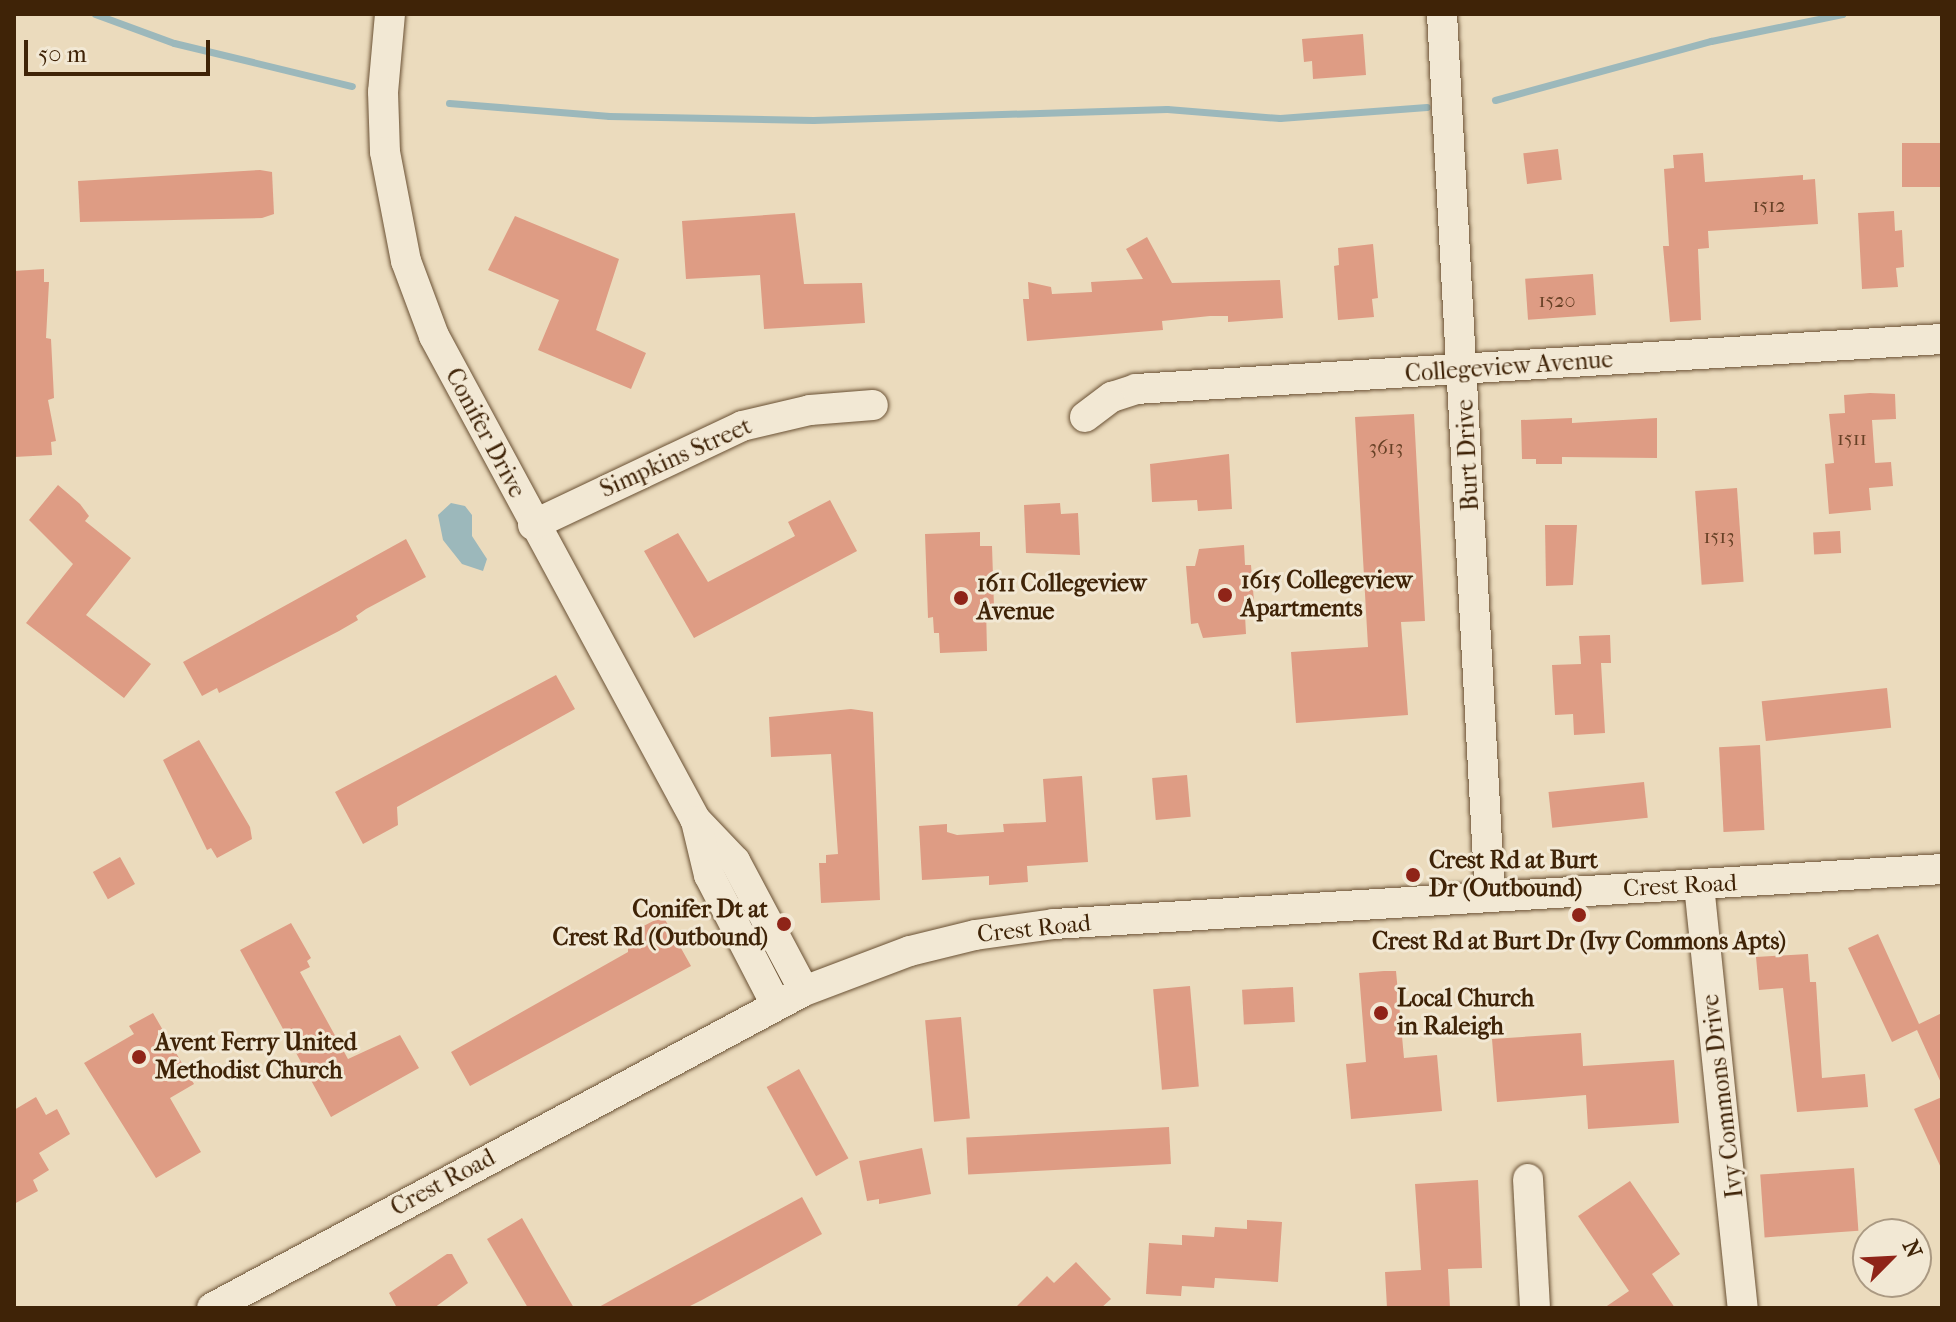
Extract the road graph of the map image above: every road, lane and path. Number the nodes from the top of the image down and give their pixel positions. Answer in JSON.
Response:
{"nodes":[{"id":1,"x":390,"y":14,"type":"edge"},
{"id":2,"x":1442,"y":14,"type":"edge"},
{"id":3,"x":1942,"y":339,"type":"edge"},
{"id":4,"x":1463,"y":371,"type":"junction"},
{"id":5,"x":873,"y":405,"type":"dead end"},
{"id":6,"x":1085,"y":417,"type":"dead end"},
{"id":7,"x":533,"y":525,"type":"junction"},
{"id":8,"x":695,"y":819,"type":"junction"},
{"id":9,"x":1942,"y":869,"type":"edge"},
{"id":10,"x":1699,"y":885,"type":"junction"},
{"id":11,"x":1490,"y":897,"type":"junction"},
{"id":12,"x":804,"y":991,"type":"junction"},
{"id":13,"x":776,"y":1005,"type":"junction"},
{"id":14,"x":1528,"y":1179,"type":"dead end"},
{"id":15,"x":212,"y":1308,"type":"edge"},
{"id":16,"x":1535,"y":1308,"type":"edge"},
{"id":17,"x":1743,"y":1308,"type":"edge"}],
"edges":[{"from":1,"to":7,"type":"street","name":"Conifer Drive"},
{"from":2,"to":4,"type":"street","name":"Burt Drive"},
{"from":3,"to":4,"type":"street","name":"Collegeview Avenue"},
{"from":4,"to":6,"type":"street","name":"Collegeview Avenue"},
{"from":4,"to":11,"type":"street","name":"Burt Drive"},
{"from":5,"to":7,"type":"street","name":"Simpkins Street"},
{"from":7,"to":8,"type":"street","name":"Conifer Drive"},
{"from":8,"to":12,"type":"street","name":"Conifer Drive"},
{"from":8,"to":13,"type":"street","name":"Conifer Drive"},
{"from":9,"to":10,"type":"street","name":"Crest Road"},
{"from":10,"to":11,"type":"street","name":"Crest Road"},
{"from":10,"to":17,"type":"street","name":"Ivy Commons Drive"},
{"from":11,"to":12,"type":"street","name":"Crest Road"},
{"from":12,"to":13,"type":"street","name":"Crest Road"},
{"from":13,"to":15,"type":"street","name":"Crest Road"},
{"from":14,"to":16,"type":"street"}]}
